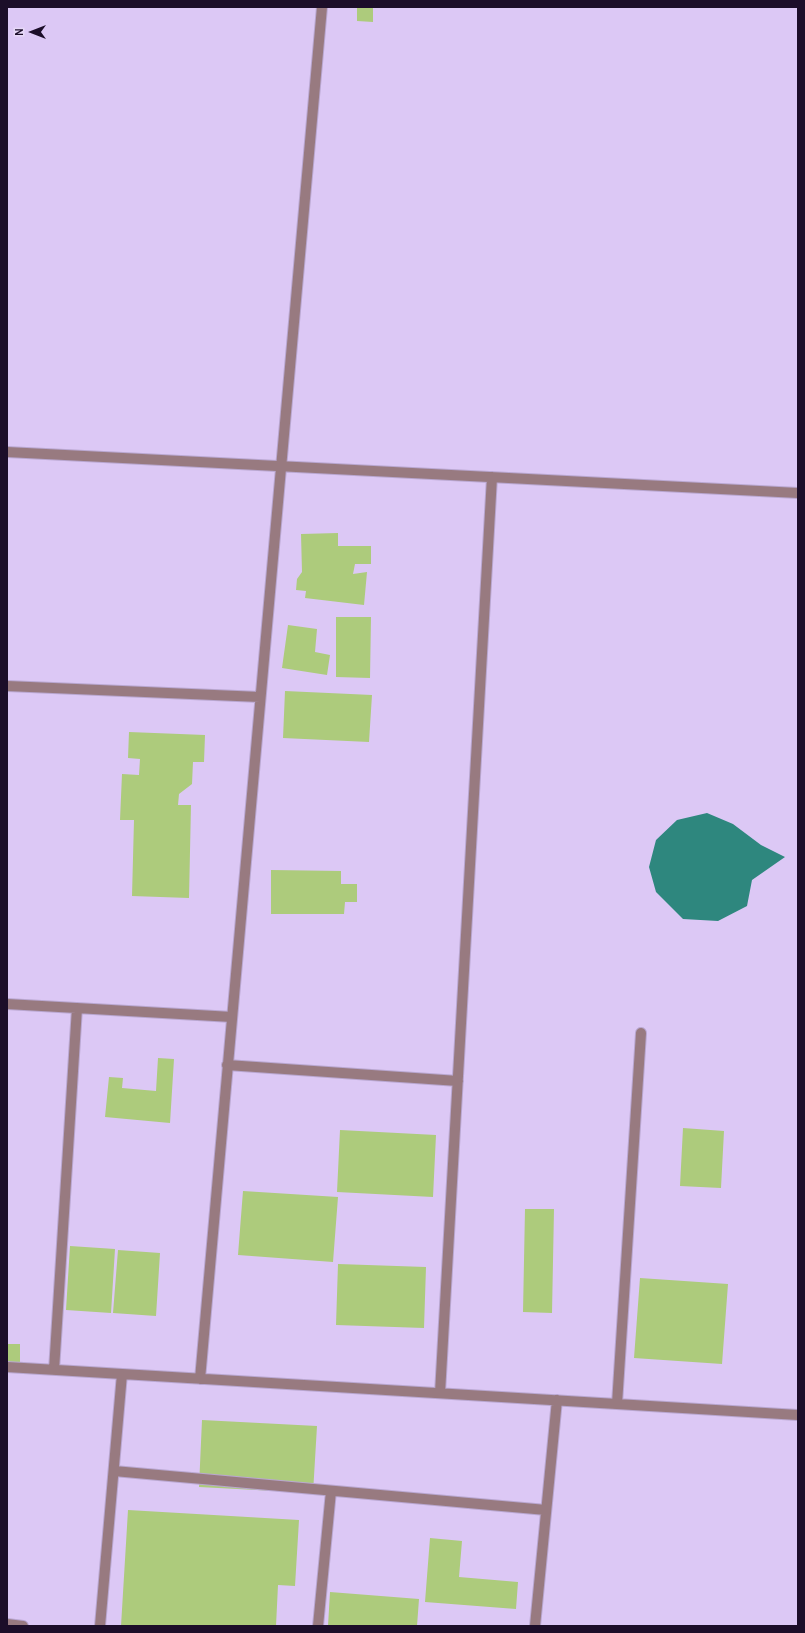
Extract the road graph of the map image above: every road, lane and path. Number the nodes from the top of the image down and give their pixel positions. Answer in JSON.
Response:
{"nodes":[{"id":1,"x":322,"y":7,"type":"edge"},
{"id":2,"x":7,"y":452,"type":"edge"},
{"id":3,"x":281,"y":467,"type":"junction"},
{"id":4,"x":492,"y":477,"type":"junction"},
{"id":5,"x":798,"y":493,"type":"edge"},
{"id":6,"x":7,"y":686,"type":"edge"},
{"id":7,"x":260,"y":697,"type":"junction"},
{"id":8,"x":7,"y":1004,"type":"edge"},
{"id":9,"x":78,"y":1008,"type":"junction"},
{"id":10,"x":232,"y":1017,"type":"junction"},
{"id":11,"x":641,"y":1033,"type":"dead end"},
{"id":12,"x":227,"y":1066,"type":"junction"},
{"id":13,"x":458,"y":1081,"type":"junction"},
{"id":14,"x":7,"y":1367,"type":"edge"},
{"id":15,"x":54,"y":1370,"type":"junction"},
{"id":16,"x":122,"y":1374,"type":"junction"},
{"id":17,"x":200,"y":1379,"type":"junction"},
{"id":18,"x":440,"y":1393,"type":"junction"},
{"id":19,"x":557,"y":1400,"type":"junction"},
{"id":20,"x":617,"y":1404,"type":"junction"},
{"id":21,"x":798,"y":1415,"type":"edge"},
{"id":22,"x":114,"y":1471,"type":"junction"},
{"id":23,"x":331,"y":1491,"type":"junction"},
{"id":24,"x":546,"y":1510,"type":"junction"},
{"id":25,"x":7,"y":1624,"type":"edge"},
{"id":26,"x":23,"y":1626,"type":"edge"},
{"id":27,"x":100,"y":1626,"type":"edge"},
{"id":28,"x":318,"y":1626,"type":"edge"},
{"id":29,"x":535,"y":1626,"type":"edge"}],
"edges":[{"from":1,"to":3,"type":"street"},
{"from":2,"to":3,"type":"street"},
{"from":3,"to":4,"type":"street"},
{"from":3,"to":7,"type":"street"},
{"from":4,"to":5,"type":"street"},
{"from":4,"to":13,"type":"street"},
{"from":6,"to":7,"type":"street"},
{"from":7,"to":10,"type":"street"},
{"from":8,"to":9,"type":"street"},
{"from":9,"to":10,"type":"street"},
{"from":9,"to":15,"type":"street"},
{"from":10,"to":12,"type":"street"},
{"from":11,"to":20,"type":"street"},
{"from":12,"to":13,"type":"street"},
{"from":12,"to":17,"type":"street"},
{"from":13,"to":18,"type":"street"},
{"from":14,"to":15,"type":"street"},
{"from":15,"to":16,"type":"street"},
{"from":16,"to":17,"type":"street"},
{"from":16,"to":22,"type":"street"},
{"from":17,"to":18,"type":"street"},
{"from":18,"to":19,"type":"street"},
{"from":19,"to":20,"type":"street"},
{"from":19,"to":24,"type":"street"},
{"from":20,"to":21,"type":"street"},
{"from":22,"to":23,"type":"street"},
{"from":22,"to":27,"type":"street"},
{"from":23,"to":24,"type":"street"},
{"from":23,"to":28,"type":"street"},
{"from":24,"to":29,"type":"street"},
{"from":25,"to":26,"type":"street"}]}
